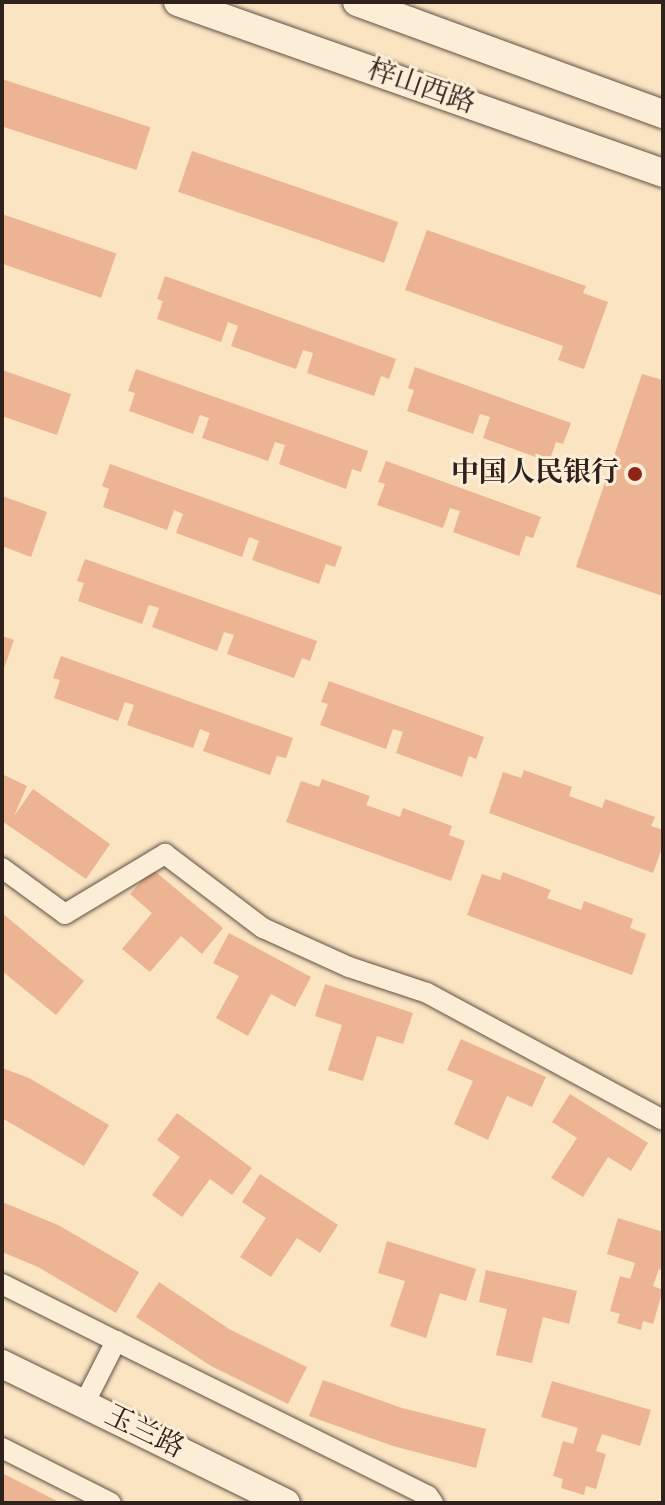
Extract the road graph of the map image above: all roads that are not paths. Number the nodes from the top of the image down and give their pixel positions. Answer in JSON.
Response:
{"nodes":[{"id":1,"x":178,"y":2,"type":"edge"},
{"id":2,"x":357,"y":2,"type":"edge"},
{"id":3,"x":663,"y":114,"type":"edge"},
{"id":4,"x":663,"y":173,"type":"edge"},
{"id":5,"x":2,"y":868,"type":"edge"},
{"id":6,"x":663,"y":1120,"type":"edge"},
{"id":7,"x":2,"y":1284,"type":"edge"},
{"id":8,"x":116,"y":1341,"type":"junction"},
{"id":9,"x":2,"y":1364,"type":"edge"},
{"id":10,"x":84,"y":1404,"type":"junction"},
{"id":11,"x":2,"y":1448,"type":"edge"},
{"id":12,"x":111,"y":1503,"type":"edge"},
{"id":13,"x":286,"y":1503,"type":"edge"},
{"id":14,"x":433,"y":1503,"type":"edge"}],
"edges":[{"from":1,"to":4,"type":"street","name":"梓山西路"},
{"from":2,"to":3,"type":"street","name":"梓山西路"},
{"from":5,"to":6,"type":"street"},
{"from":7,"to":8,"type":"street"},
{"from":8,"to":10,"type":"street"},
{"from":8,"to":14,"type":"street"},
{"from":9,"to":10,"type":"street","name":"玉兰路"},
{"from":10,"to":13,"type":"street","name":"玉兰路"},
{"from":11,"to":12,"type":"street"}]}
